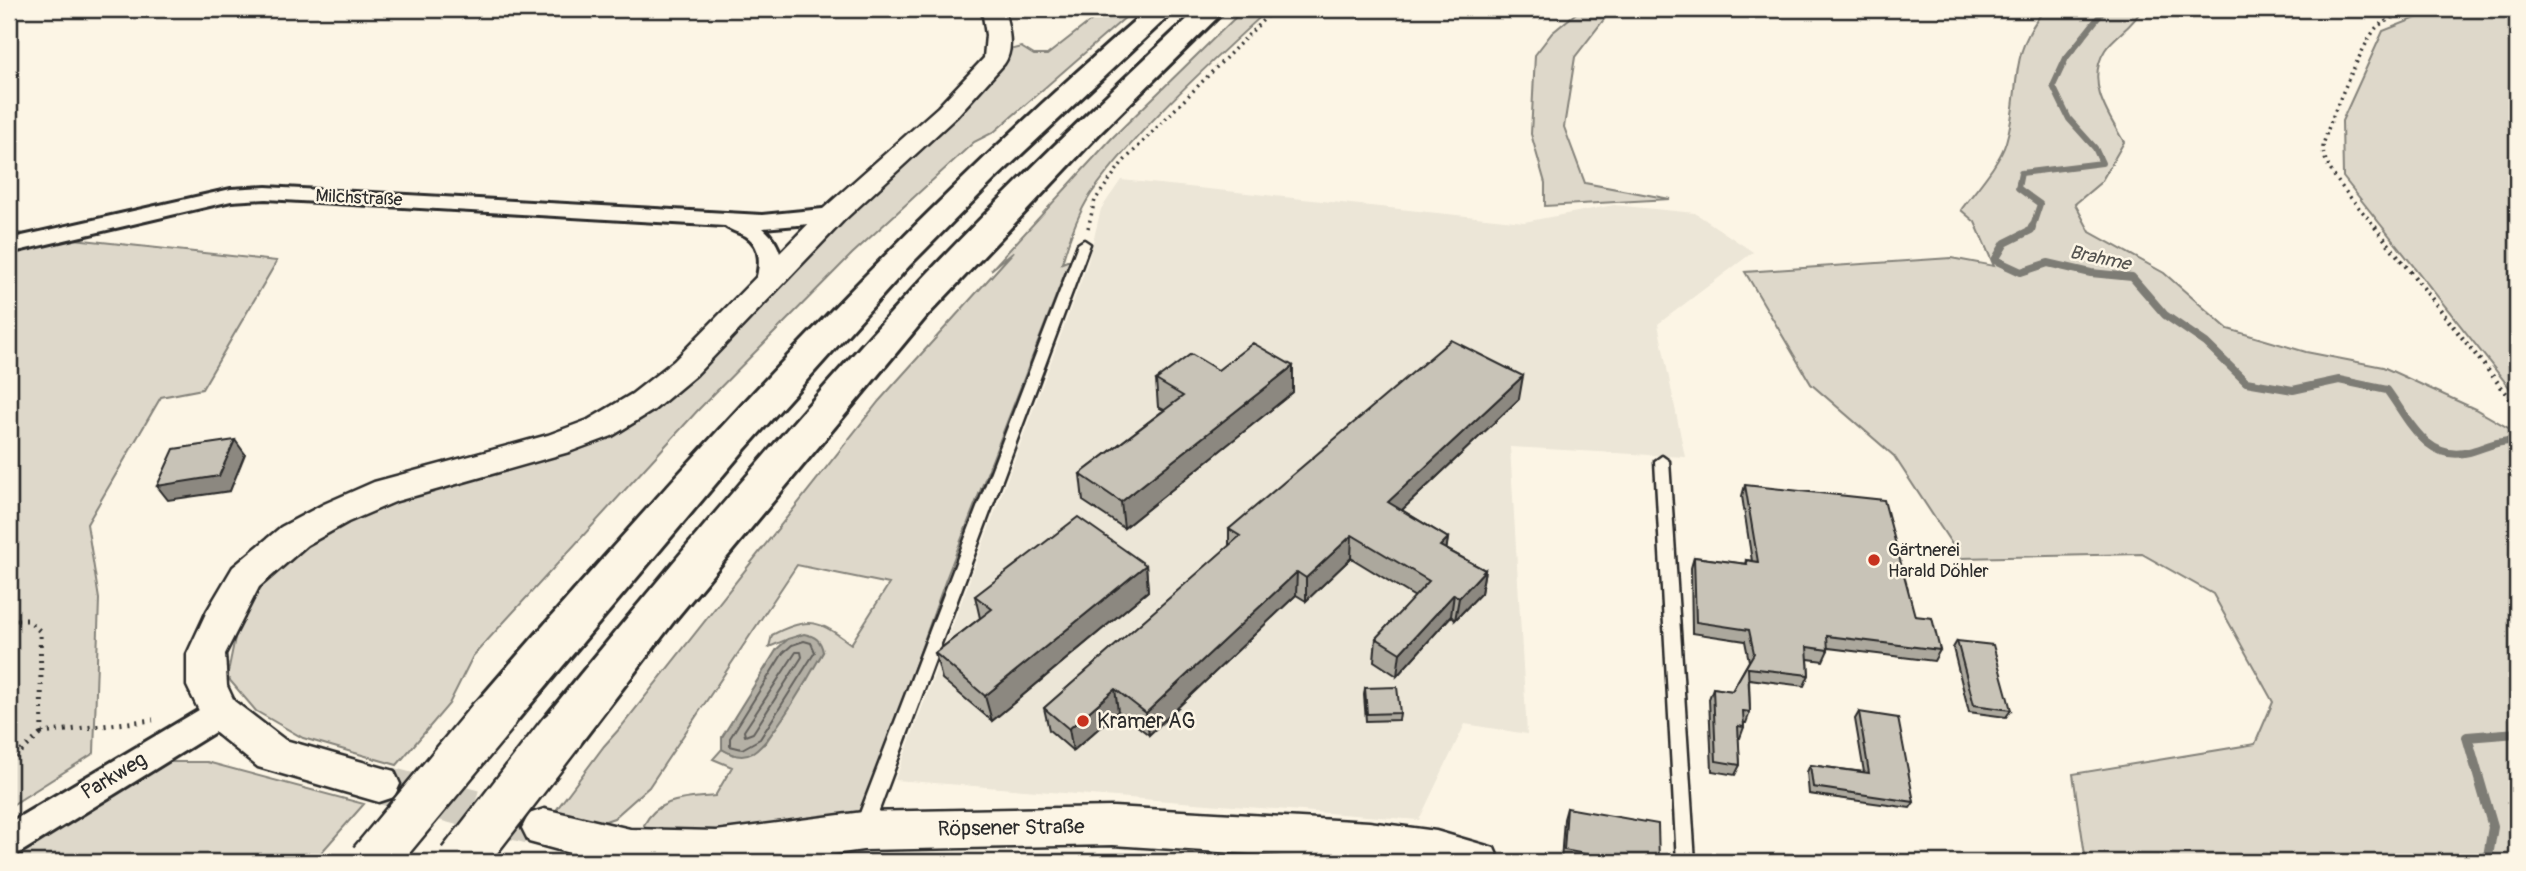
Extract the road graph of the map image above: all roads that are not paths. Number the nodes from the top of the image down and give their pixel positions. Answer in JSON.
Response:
{"nodes":[{"id":1,"x":993,"y":9,"type":"edge"},
{"id":2,"x":1163,"y":9,"type":"edge"},
{"id":3,"x":1213,"y":9,"type":"edge"},
{"id":4,"x":834,"y":215,"type":"junction"},
{"id":5,"x":716,"y":219,"type":"junction"},
{"id":6,"x":1084,"y":244,"type":"road end"},
{"id":7,"x":9,"y":246,"type":"edge"},
{"id":8,"x":766,"y":284,"type":"junction"},
{"id":9,"x":1662,"y":461,"type":"dead end"},
{"id":10,"x":220,"y":713,"type":"junction"},
{"id":11,"x":379,"y":784,"type":"tunnel mouth"},
{"id":12,"x":544,"y":828,"type":"tunnel mouth"},
{"id":13,"x":863,"y":831,"type":"junction"},
{"id":14,"x":9,"y":841,"type":"edge"},
{"id":15,"x":372,"y":862,"type":"edge"},
{"id":16,"x":461,"y":862,"type":"edge"},
{"id":17,"x":1478,"y":862,"type":"edge"},
{"id":18,"x":1686,"y":862,"type":"edge"}],
"edges":[{"from":1,"to":4,"type":"street"},
{"from":2,"to":15,"type":"highway","bridge":true},
{"from":3,"to":16,"type":"highway","bridge":true},
{"from":4,"to":5,"type":"street","name":"Milchstraße"},
{"from":4,"to":8,"type":"street"},
{"from":5,"to":7,"type":"street","name":"Milchstraße"},
{"from":5,"to":8,"type":"street","name":"Milchstraße"},
{"from":6,"to":13,"type":"lane"},
{"from":8,"to":10,"type":"street"},
{"from":9,"to":18,"type":"lane"},
{"from":10,"to":11,"type":"street"},
{"from":10,"to":14,"type":"street","name":"Parkweg"},
{"from":12,"to":13,"type":"street","name":"Röpsener Straße"},
{"from":13,"to":17,"type":"street","name":"Röpsener Straße"}]}
